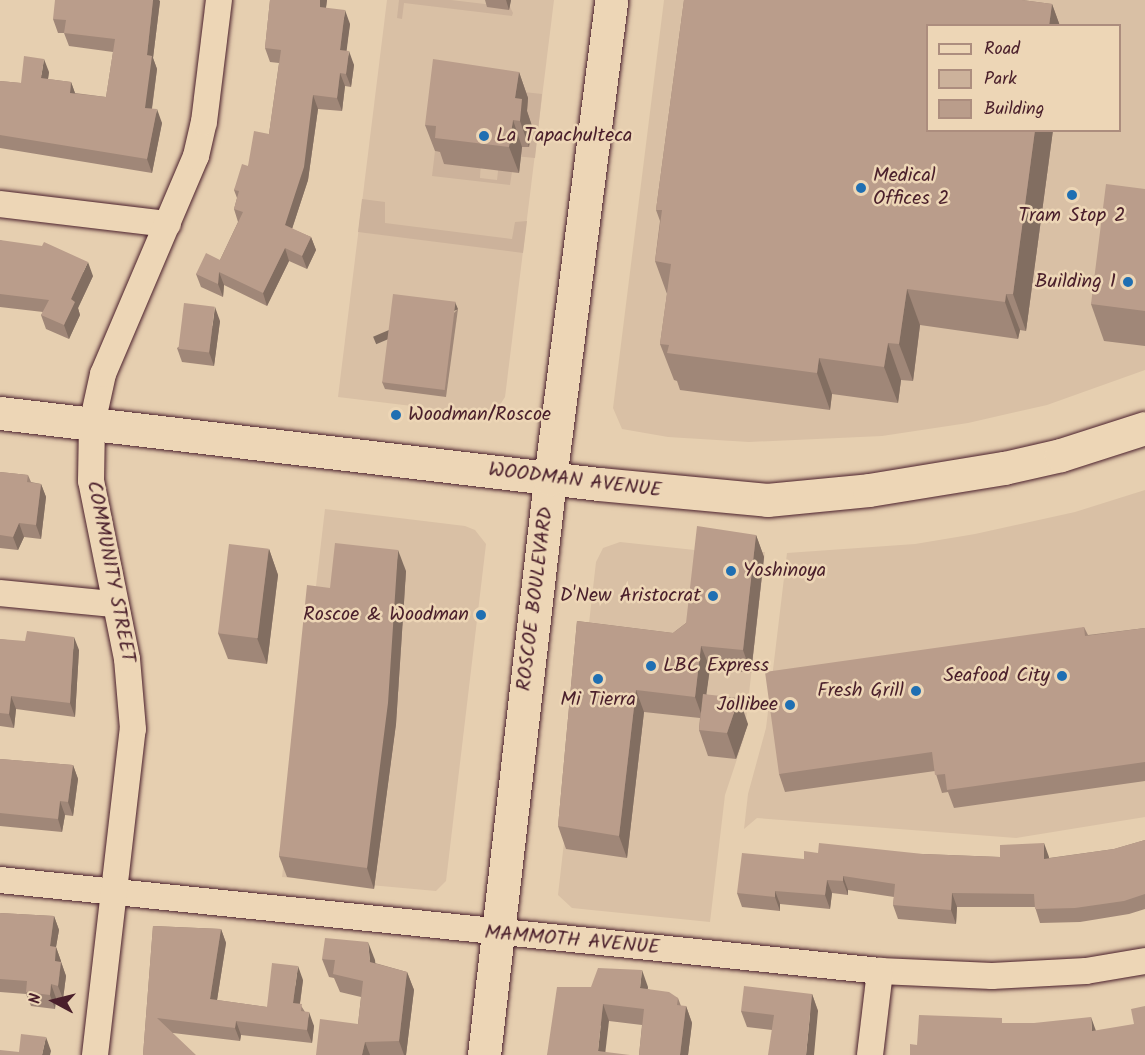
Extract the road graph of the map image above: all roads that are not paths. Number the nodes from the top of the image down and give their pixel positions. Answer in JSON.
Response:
{"nodes":[{"id":1,"x":219,"y":0,"type":"edge"},
{"id":2,"x":611,"y":0,"type":"edge"},
{"id":3,"x":0,"y":204,"type":"edge"},
{"id":4,"x":168,"y":224,"type":"junction"},
{"id":5,"x":0,"y":413,"type":"edge"},
{"id":6,"x":92,"y":424,"type":"junction"},
{"id":7,"x":1145,"y":428,"type":"edge"},
{"id":8,"x":550,"y":479,"type":"junction"},
{"id":9,"x":0,"y":593,"type":"edge"},
{"id":10,"x":113,"y":604,"type":"junction"},
{"id":11,"x":0,"y":880,"type":"edge"},
{"id":12,"x":113,"y":893,"type":"junction"},
{"id":13,"x":497,"y":934,"type":"junction"},
{"id":14,"x":1145,"y":961,"type":"edge"},
{"id":15,"x":880,"y":971,"type":"junction"},
{"id":16,"x":95,"y":1055,"type":"edge"},
{"id":17,"x":484,"y":1055,"type":"edge"},
{"id":18,"x":870,"y":1055,"type":"edge"}],
"edges":[{"from":1,"to":4,"type":"street","name":"COMMUNITY STREET"},
{"from":2,"to":8,"type":"main road","name":"ROSCOE BOULEVARD"},
{"from":3,"to":4,"type":"street"},
{"from":4,"to":6,"type":"street","name":"COMMUNITY STREET"},
{"from":5,"to":6,"type":"main road","name":"WOODMAN AVENUE"},
{"from":6,"to":8,"type":"main road","name":"WOODMAN AVENUE"},
{"from":6,"to":10,"type":"street","name":"COMMUNITY STREET"},
{"from":7,"to":8,"type":"main road","name":"WOODMAN AVENUE"},
{"from":8,"to":13,"type":"main road","name":"ROSCOE BOULEVARD"},
{"from":9,"to":10,"type":"street"},
{"from":10,"to":12,"type":"street","name":"COMMUNITY STREET"},
{"from":11,"to":12,"type":"street","name":"MAMMOTH AVENUE"},
{"from":12,"to":13,"type":"street","name":"MAMMOTH AVENUE"},
{"from":12,"to":16,"type":"street","name":"COMMUNITY STREET"},
{"from":13,"to":15,"type":"street","name":"MAMMOTH AVENUE"},
{"from":13,"to":17,"type":"main road","name":"ROSCOE BOULEVARD"},
{"from":14,"to":15,"type":"street","name":"MAMMOTH AVENUE"},
{"from":15,"to":18,"type":"street"}]}
